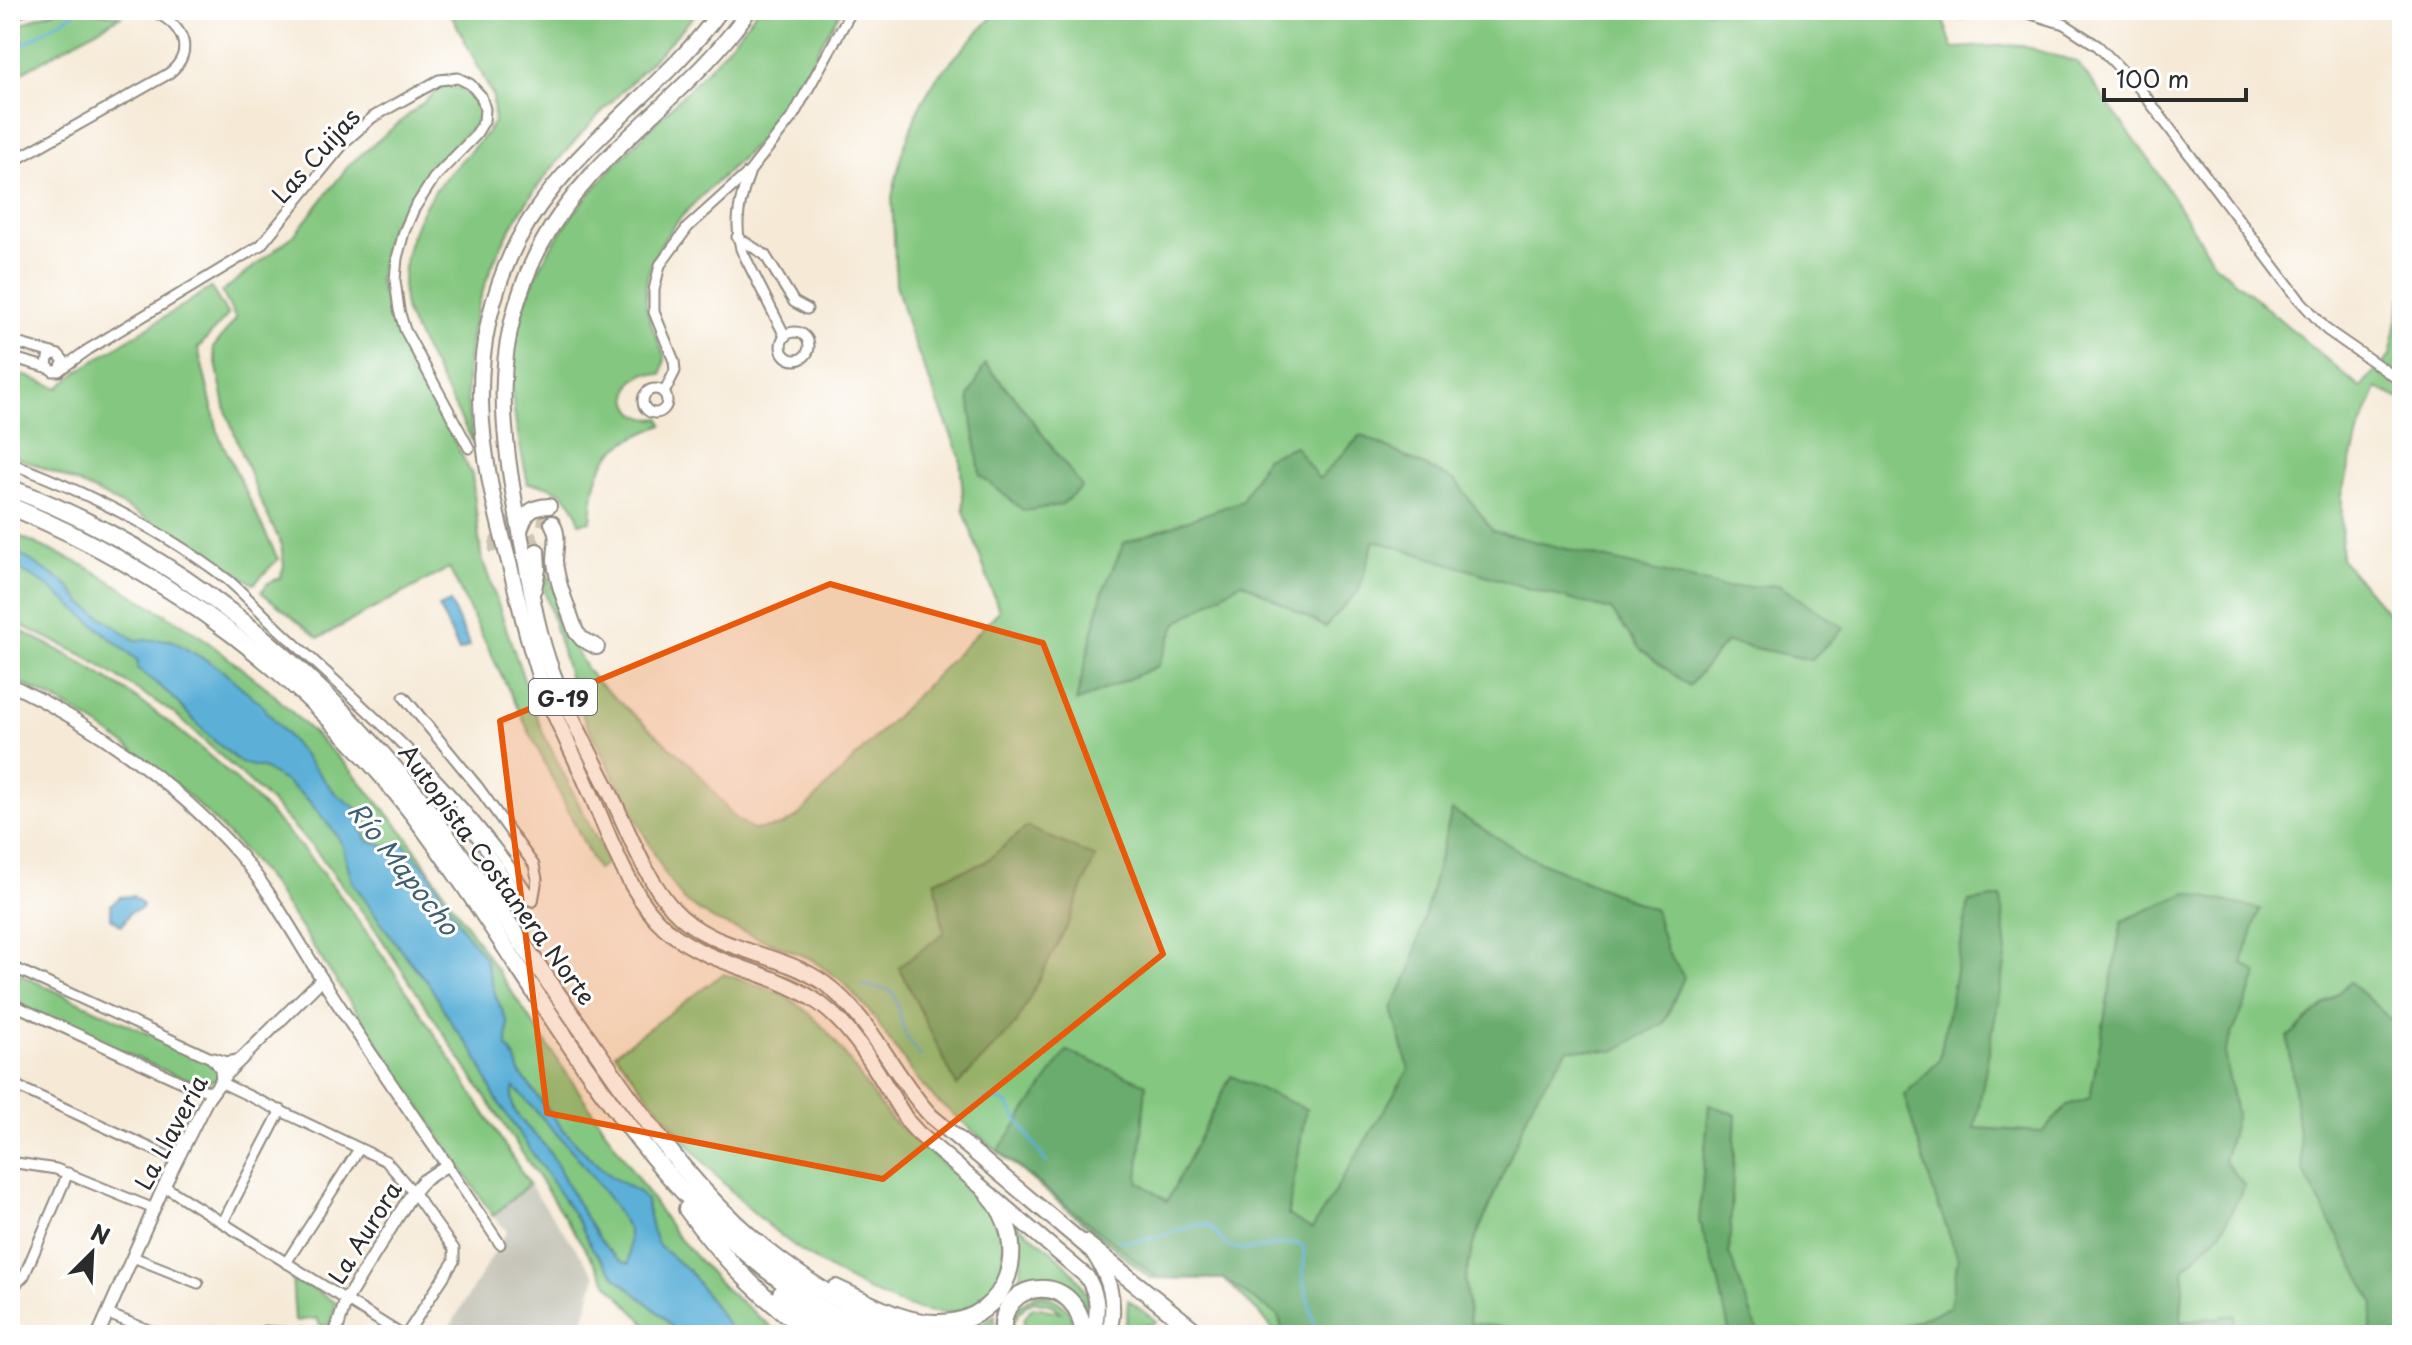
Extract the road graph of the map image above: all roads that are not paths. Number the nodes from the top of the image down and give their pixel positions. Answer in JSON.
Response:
{"nodes":[{"id":1,"x":24,"y":10,"type":"edge"},
{"id":2,"x":150,"y":10,"type":"edge"},
{"id":3,"x":721,"y":10,"type":"edge"},
{"id":4,"x":749,"y":10,"type":"edge"},
{"id":5,"x":852,"y":10,"type":"edge"},
{"id":6,"x":1960,"y":15,"type":"dead end"},
{"id":7,"x":10,"y":17,"type":"edge"},
{"id":8,"x":10,"y":163,"type":"edge"},
{"id":9,"x":750,"y":171,"type":"junction"},
{"id":10,"x":737,"y":237,"type":"junction"},
{"id":11,"x":807,"y":309,"type":"dead end"},
{"id":12,"x":785,"y":336,"type":"dead end"},
{"id":13,"x":10,"y":341,"type":"edge"},
{"id":14,"x":89,"y":349,"type":"junction"},
{"id":15,"x":55,"y":355,"type":"junction"},
{"id":16,"x":10,"y":357,"type":"edge"},
{"id":17,"x":49,"y":368,"type":"junction"},
{"id":18,"x":61,"y":369,"type":"junction"},
{"id":19,"x":2402,"y":382,"type":"edge"},
{"id":20,"x":664,"y":393,"type":"dead end"},
{"id":21,"x":469,"y":448,"type":"dead end"},
{"id":22,"x":10,"y":463,"type":"edge"},
{"id":23,"x":10,"y":488,"type":"edge"},
{"id":24,"x":513,"y":491,"type":"junction"},
{"id":25,"x":10,"y":506,"type":"edge"},
{"id":26,"x":552,"y":523,"type":"dead end"},
{"id":27,"x":520,"y":532,"type":"junction"},
{"id":28,"x":537,"y":551,"type":"dead end"},
{"id":29,"x":496,"y":552,"type":"dead end"},
{"id":30,"x":526,"y":601,"type":"junction"},
{"id":31,"x":597,"y":647,"type":"dead end"},
{"id":32,"x":10,"y":684,"type":"edge"},
{"id":33,"x":404,"y":697,"type":"dead end"},
{"id":34,"x":10,"y":966,"type":"edge"},
{"id":35,"x":322,"y":979,"type":"junction"},
{"id":36,"x":10,"y":1003,"type":"edge"},
{"id":37,"x":213,"y":1059,"type":"junction"},
{"id":38,"x":241,"y":1060,"type":"junction"},
{"id":39,"x":10,"y":1083,"type":"edge"},
{"id":40,"x":218,"y":1085,"type":"junction"},
{"id":41,"x":281,"y":1110,"type":"junction"},
{"id":42,"x":359,"y":1149,"type":"junction"},
{"id":43,"x":176,"y":1160,"type":"junction"},
{"id":44,"x":655,"y":1161,"type":"junction"},
{"id":45,"x":10,"y":1162,"type":"edge"},
{"id":46,"x":447,"y":1165,"type":"junction"},
{"id":47,"x":68,"y":1173,"type":"junction"},
{"id":48,"x":164,"y":1186,"type":"junction"},
{"id":49,"x":413,"y":1192,"type":"junction"},
{"id":50,"x":989,"y":1195,"type":"junction"},
{"id":51,"x":154,"y":1209,"type":"junction"},
{"id":52,"x":223,"y":1222,"type":"junction"},
{"id":53,"x":1085,"y":1243,"type":"junction"},
{"id":54,"x":500,"y":1244,"type":"dead end"},
{"id":55,"x":745,"y":1254,"type":"junction"},
{"id":56,"x":1101,"y":1256,"type":"junction"},
{"id":57,"x":133,"y":1257,"type":"junction"},
{"id":58,"x":286,"y":1263,"type":"junction"},
{"id":59,"x":788,"y":1266,"type":"junction"},
{"id":60,"x":198,"y":1283,"type":"dead end"},
{"id":61,"x":10,"y":1290,"type":"edge"},
{"id":62,"x":346,"y":1300,"type":"junction"},
{"id":63,"x":854,"y":1309,"type":"junction"},
{"id":64,"x":108,"y":1314,"type":"junction"},
{"id":65,"x":98,"y":1335,"type":"edge"},
{"id":66,"x":161,"y":1335,"type":"edge"},
{"id":67,"x":257,"y":1335,"type":"edge"},
{"id":68,"x":335,"y":1335,"type":"edge"},
{"id":69,"x":404,"y":1335,"type":"edge"},
{"id":70,"x":815,"y":1335,"type":"edge"},
{"id":71,"x":847,"y":1335,"type":"edge"},
{"id":72,"x":872,"y":1335,"type":"edge"},
{"id":73,"x":905,"y":1335,"type":"edge"},
{"id":74,"x":928,"y":1335,"type":"edge"},
{"id":75,"x":1003,"y":1335,"type":"edge"},
{"id":76,"x":1083,"y":1335,"type":"edge"},
{"id":77,"x":1092,"y":1335,"type":"edge"},
{"id":78,"x":1108,"y":1335,"type":"edge"},
{"id":79,"x":1135,"y":1335,"type":"edge"},
{"id":80,"x":1162,"y":1335,"type":"edge"},
{"id":81,"x":1184,"y":1335,"type":"edge"},
{"id":82,"x":1200,"y":1335,"type":"edge"}],
"edges":[{"from":1,"to":7,"type":"street"},
{"from":2,"to":8,"type":"street"},
{"from":3,"to":30,"type":"main road","number":"G-19"},
{"from":4,"to":24,"type":"main road","number":"G-19"},
{"from":5,"to":9,"type":"street"},
{"from":6,"to":19,"type":"street"},
{"from":9,"to":10,"type":"street"},
{"from":9,"to":20,"type":"street"},
{"from":10,"to":11,"type":"street"},
{"from":10,"to":12,"type":"street"},
{"from":13,"to":15,"type":"street"},
{"from":14,"to":15,"type":"street","name":"Las Cuijas"},
{"from":14,"to":18,"type":"street","name":"Las Cuijas"},
{"from":14,"to":21,"type":"street","name":"Las Cuijas"},
{"from":15,"to":17,"type":"street"},
{"from":15,"to":18,"type":"street"},
{"from":16,"to":17,"type":"street"},
{"from":17,"to":18,"type":"street"},
{"from":22,"to":33,"type":"street"},
{"from":23,"to":59,"type":"highway","name":"Autopista Costanera Norte"},
{"from":24,"to":27,"type":"main road","number":"G-19"},
{"from":24,"to":27,"type":"main road"},
{"from":25,"to":44,"type":"highway","name":"Autopista Costanera Norte"},
{"from":26,"to":31,"type":"main road"},
{"from":27,"to":30,"type":"main road","number":"G-19"},
{"from":28,"to":30,"type":"main road"},
{"from":29,"to":30,"type":"main road"},
{"from":30,"to":50,"type":"main road","number":"G-19"},
{"from":30,"to":53,"type":"main road","number":"G-19"},
{"from":32,"to":35,"type":"street"},
{"from":34,"to":37,"type":"street"},
{"from":35,"to":38,"type":"street","name":"La Llavería"},
{"from":35,"to":46,"type":"street"},
{"from":36,"to":40,"type":"street"},
{"from":37,"to":38,"type":"street"},
{"from":37,"to":40,"type":"street"},
{"from":38,"to":40,"type":"street","name":"La Llavería"},
{"from":39,"to":43,"type":"street"},
{"from":40,"to":41,"type":"street"},
{"from":40,"to":43,"type":"street","name":"La Llavería"},
{"from":41,"to":42,"type":"street"},
{"from":41,"to":52,"type":"street"},
{"from":42,"to":49,"type":"street"},
{"from":42,"to":58,"type":"street"},
{"from":43,"to":48,"type":"street","name":"La Llavería"},
{"from":44,"to":55,"type":"highway","name":"Autopista Costanera Norte"},
{"from":44,"to":70,"type":"highway"},
{"from":45,"to":47,"type":"street"},
{"from":46,"to":49,"type":"street","name":"La Aurora"},
{"from":46,"to":54,"type":"street"},
{"from":47,"to":51,"type":"street"},
{"from":47,"to":61,"type":"street"},
{"from":48,"to":51,"type":"street","name":"La Llavería"},
{"from":48,"to":52,"type":"street"},
{"from":49,"to":62,"type":"street","name":"La Aurora"},
{"from":49,"to":69,"type":"street"},
{"from":50,"to":59,"type":"highway"},
{"from":50,"to":77,"type":"main road","number":"G-19"},
{"from":51,"to":57,"type":"street","name":"La Llavería"},
{"from":52,"to":58,"type":"street"},
{"from":53,"to":56,"type":"highway"},
{"from":53,"to":78,"type":"main road","number":"G-19"},
{"from":55,"to":71,"type":"highway"},
{"from":55,"to":72,"type":"highway","name":"Autopista Costanera Norte"},
{"from":56,"to":81,"type":"highway"},
{"from":56,"to":82,"type":"highway"},
{"from":57,"to":60,"type":"street"},
{"from":57,"to":64,"type":"street","name":"La Llavería"},
{"from":58,"to":62,"type":"street"},
{"from":59,"to":63,"type":"highway","name":"Autopista Costanera Norte"},
{"from":62,"to":68,"type":"street","name":"La Aurora"},
{"from":62,"to":69,"type":"street"},
{"from":63,"to":73,"type":"highway","name":"Autopista Costanera Norte"},
{"from":63,"to":74,"type":"highway"},
{"from":64,"to":65,"type":"street","name":"La Llavería"},
{"from":64,"to":66,"type":"street"},
{"from":67,"to":68,"type":"street"},
{"from":75,"to":76,"type":"highway"},
{"from":79,"to":80,"type":"highway"}]}
